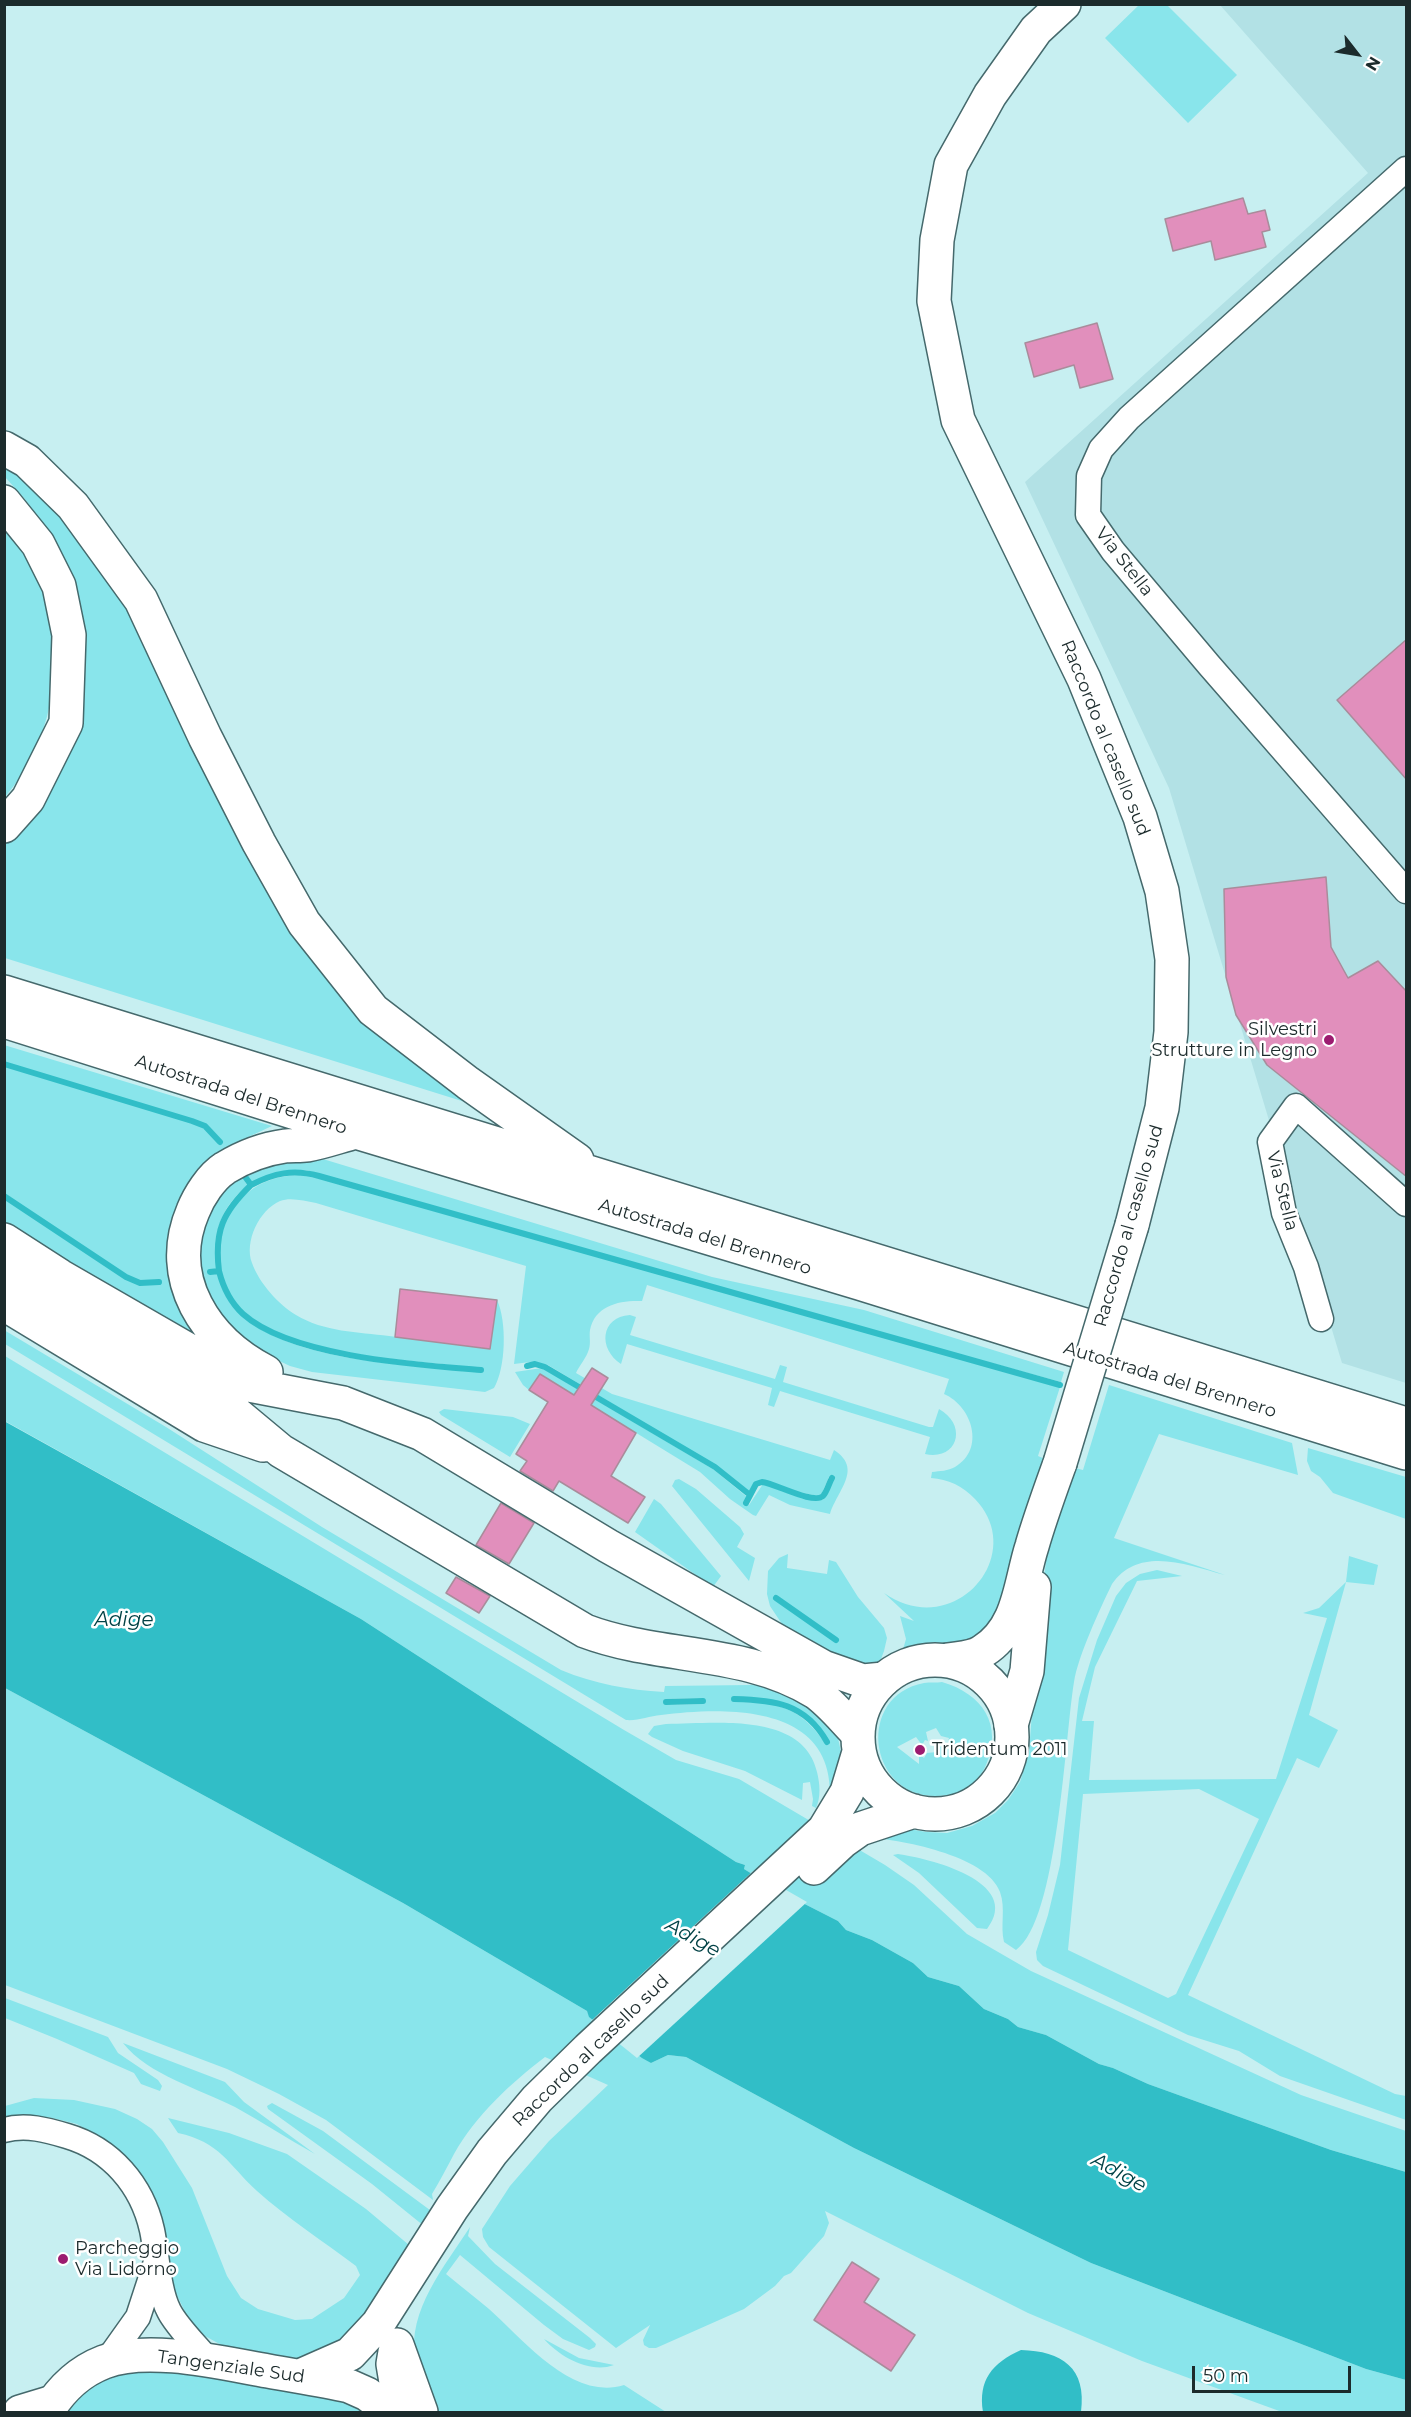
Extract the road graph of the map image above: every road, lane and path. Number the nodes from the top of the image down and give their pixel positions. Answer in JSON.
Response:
{"nodes":[{"id":1,"x":1064,"y":4,"type":"edge"},
{"id":2,"x":1407,"y":169,"type":"edge"},
{"id":3,"x":4,"y":448,"type":"edge"},
{"id":4,"x":4,"y":502,"type":"edge"},
{"id":5,"x":4,"y":826,"type":"edge"},
{"id":6,"x":1407,"y":891,"type":"edge"},
{"id":7,"x":4,"y":992,"type":"edge"},
{"id":8,"x":4,"y":1021,"type":"edge"},
{"id":9,"x":356,"y":1132,"type":"junction"},
{"id":10,"x":601,"y":1176,"type":"junction"},
{"id":11,"x":1407,"y":1204,"type":"edge"},
{"id":12,"x":4,"y":1240,"type":"edge"},
{"id":13,"x":4,"y":1268,"type":"edge"},
{"id":14,"x":4,"y":1304,"type":"edge"},
{"id":15,"x":1321,"y":1319,"type":"dead end"},
{"id":16,"x":313,"y":1396,"type":"junction"},
{"id":17,"x":1407,"y":1424,"type":"edge"},
{"id":18,"x":281,"y":1451,"type":"junction"},
{"id":19,"x":1407,"y":1452,"type":"edge"},
{"id":20,"x":1041,"y":1516,"type":"junction"},
{"id":21,"x":948,"y":1660,"type":"junction"},
{"id":22,"x":884,"y":1678,"type":"junction"},
{"id":23,"x":1011,"y":1725,"type":"junction"},
{"id":24,"x":858,"y":1743,"type":"junction"},
{"id":25,"x":914,"y":1811,"type":"junction"},
{"id":26,"x":834,"y":1835,"type":"junction"},
{"id":27,"x":4,"y":2130,"type":"edge"},
{"id":28,"x":458,"y":2212,"type":"junction"},
{"id":29,"x":156,"y":2262,"type":"junction"},
{"id":30,"x":397,"y":2345,"type":"junction"},
{"id":31,"x":209,"y":2361,"type":"junction"},
{"id":32,"x":106,"y":2362,"type":"junction"},
{"id":33,"x":300,"y":2376,"type":"junction"},
{"id":34,"x":50,"y":2407,"type":"edge"},
{"id":35,"x":20,"y":2412,"type":"edge"},
{"id":36,"x":391,"y":2412,"type":"edge"},
{"id":37,"x":401,"y":2412,"type":"edge"},
{"id":38,"x":421,"y":2412,"type":"edge"}],
"edges":[{"from":1,"to":20,"type":"main road","name":"Raccordo al casello sud","bridge":true},
{"from":2,"to":6,"type":"street","name":"Via Stella"},
{"from":3,"to":10,"type":"main road"},
{"from":4,"to":5,"type":"main road"},
{"from":7,"to":10,"type":"main road","name":"Autostrada del Brennero"},
{"from":8,"to":9,"type":"main road","name":"Autostrada del Brennero"},
{"from":9,"to":16,"type":"main road"},
{"from":9,"to":19,"type":"main road","name":"Autostrada del Brennero"},
{"from":10,"to":17,"type":"main road","name":"Autostrada del Brennero"},
{"from":11,"to":15,"type":"street","name":"Via Stella"},
{"from":12,"to":16,"type":"main road"},
{"from":13,"to":18,"type":"main road"},
{"from":14,"to":18,"type":"main road"},
{"from":16,"to":22,"type":"main road"},
{"from":18,"to":24,"type":"main road"},
{"from":20,"to":21,"type":"main road","name":"Raccordo al casello sud"},
{"from":20,"to":23,"type":"main road","name":"Raccordo al casello sud"},
{"from":21,"to":22,"type":"main road","name":"Raccordo al casello sud"},
{"from":21,"to":23,"type":"main road","name":"Raccordo al casello sud"},
{"from":22,"to":24,"type":"main road","name":"Raccordo al casello sud"},
{"from":23,"to":25,"type":"main road","name":"Raccordo al casello sud"},
{"from":24,"to":25,"type":"main road","name":"Raccordo al casello sud"},
{"from":24,"to":26,"type":"main road","name":"Raccordo al casello sud"},
{"from":25,"to":26,"type":"main road","name":"Raccordo al casello sud"},
{"from":26,"to":28,"type":"main road","name":"Raccordo al casello sud"},
{"from":27,"to":29,"type":"street"},
{"from":28,"to":30,"type":"main road","name":"Raccordo al casello sud"},
{"from":28,"to":33,"type":"main road","name":"Raccordo al casello sud"},
{"from":29,"to":31,"type":"street"},
{"from":29,"to":32,"type":"street"},
{"from":30,"to":37,"type":"main road","name":"Raccordo al casello sud"},
{"from":30,"to":38,"type":"main road"},
{"from":31,"to":32,"type":"main road","name":"Tangenziale Sud"},
{"from":31,"to":33,"type":"main road","name":"Tangenziale Sud"},
{"from":32,"to":34,"type":"main road","name":"Tangenziale Sud"},
{"from":33,"to":36,"type":"main road","name":"Tangenziale Sud"},
{"from":34,"to":35,"type":"main road"}]}
